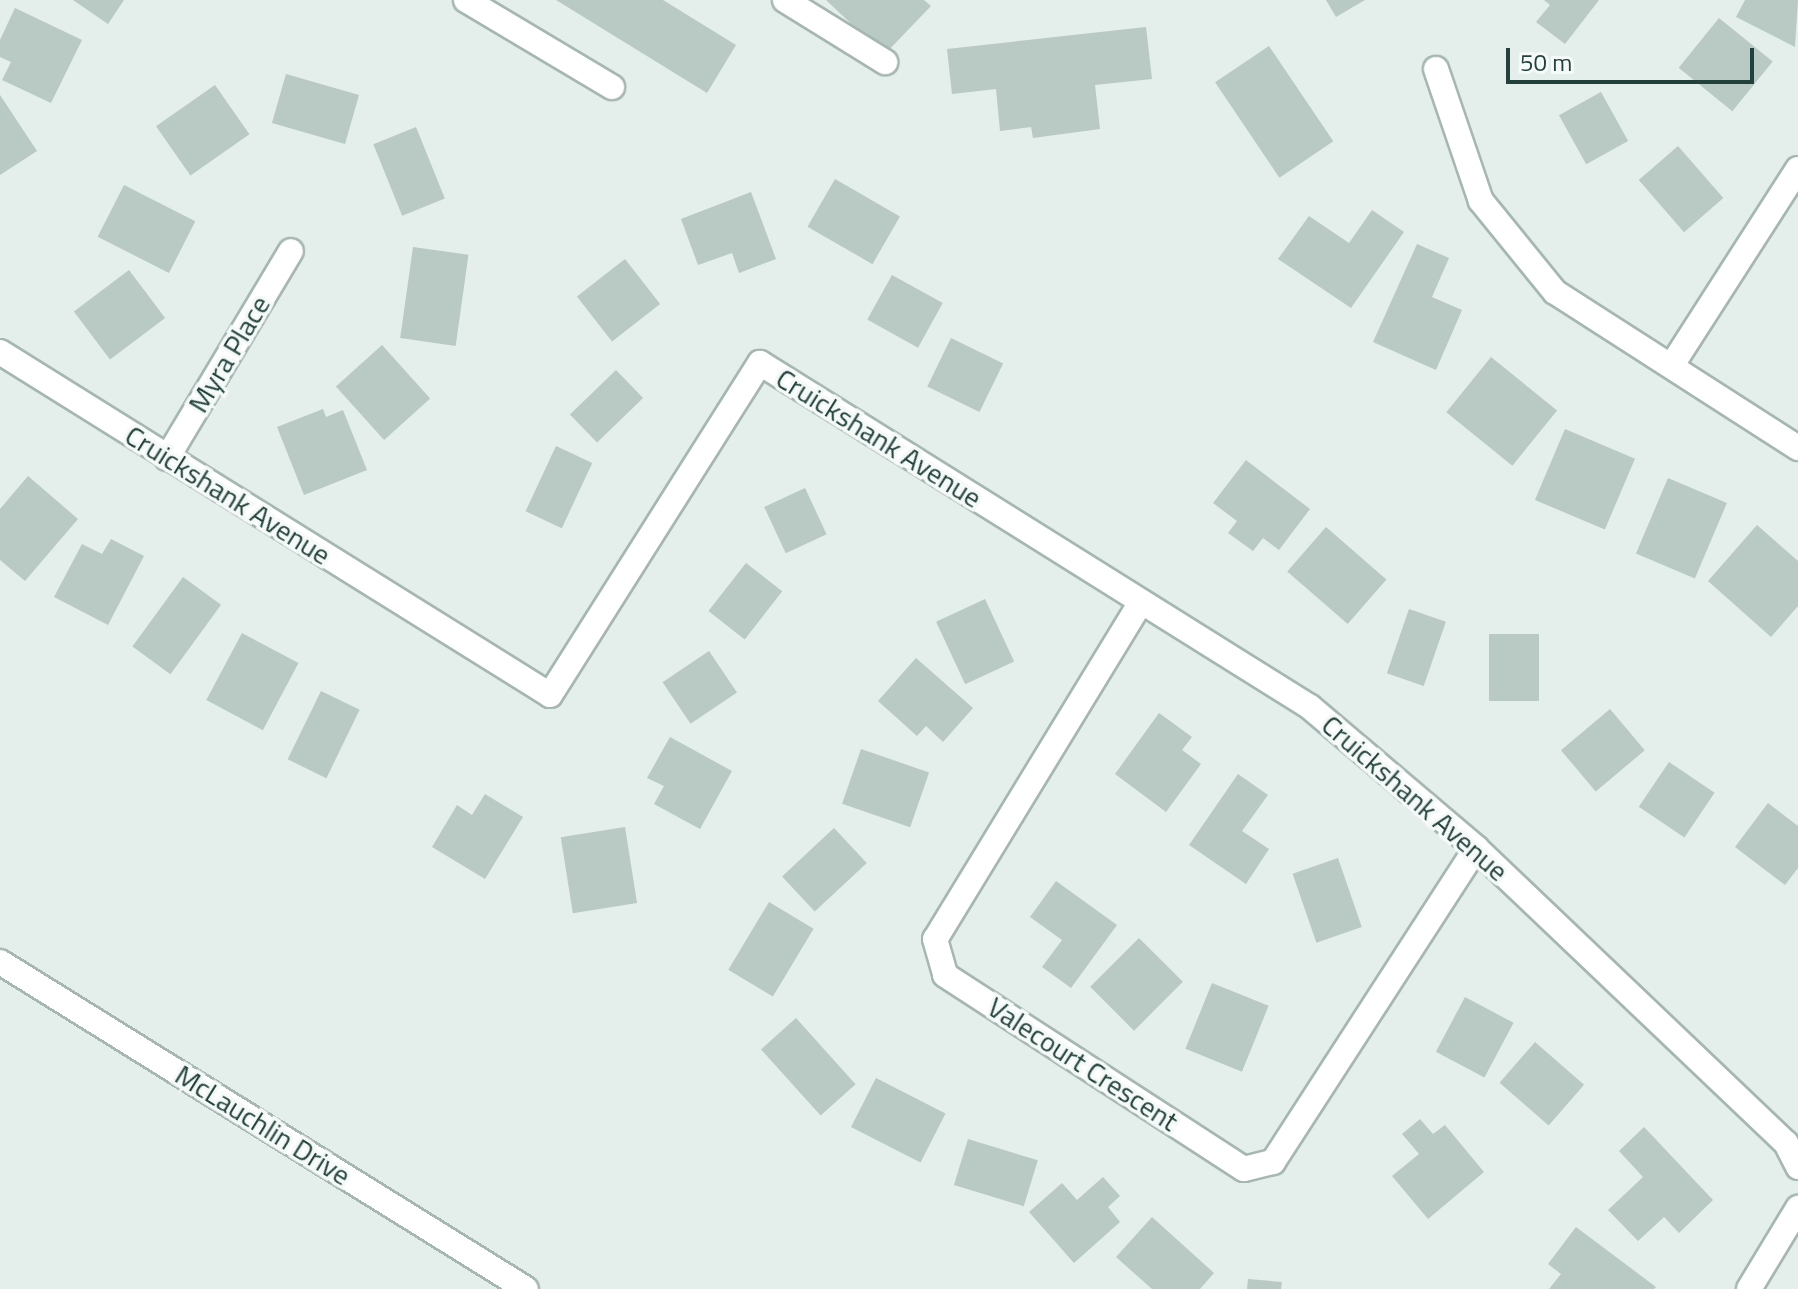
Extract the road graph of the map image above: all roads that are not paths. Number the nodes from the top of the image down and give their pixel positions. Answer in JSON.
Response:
{"nodes":[{"id":1,"x":466,"y":0,"type":"edge"},
{"id":2,"x":785,"y":0,"type":"edge"},
{"id":3,"x":885,"y":62,"type":"dead end"},
{"id":4,"x":1436,"y":69,"type":"dead end"},
{"id":5,"x":612,"y":87,"type":"dead end"},
{"id":6,"x":1798,"y":169,"type":"edge"},
{"id":7,"x":291,"y":251,"type":"dead end"},
{"id":8,"x":0,"y":352,"type":"edge"},
{"id":9,"x":1672,"y":365,"type":"junction"},
{"id":10,"x":1798,"y":448,"type":"edge"},
{"id":11,"x":167,"y":458,"type":"junction"},
{"id":12,"x":1141,"y":602,"type":"junction"},
{"id":13,"x":1476,"y":848,"type":"junction"},
{"id":14,"x":0,"y":962,"type":"edge"},
{"id":15,"x":1798,"y":1167,"type":"edge"},
{"id":16,"x":1798,"y":1208,"type":"edge"},
{"id":17,"x":526,"y":1289,"type":"edge"},
{"id":18,"x":1749,"y":1289,"type":"edge"}],
"edges":[{"from":1,"to":5,"type":"street"},
{"from":2,"to":3,"type":"street"},
{"from":4,"to":9,"type":"street"},
{"from":6,"to":9,"type":"street"},
{"from":7,"to":11,"type":"street","name":"Myra Place"},
{"from":8,"to":11,"type":"street","name":"Cruickshank Avenue"},
{"from":9,"to":10,"type":"street"},
{"from":11,"to":12,"type":"street","name":"Cruickshank Avenue"},
{"from":12,"to":13,"type":"street","name":"Cruickshank Avenue"},
{"from":12,"to":13,"type":"street","name":"Valecourt Crescent"},
{"from":13,"to":15,"type":"street","name":"Cruickshank Avenue"},
{"from":14,"to":17,"type":"street","name":"McLauchlin Drive"},
{"from":16,"to":18,"type":"street"}]}
